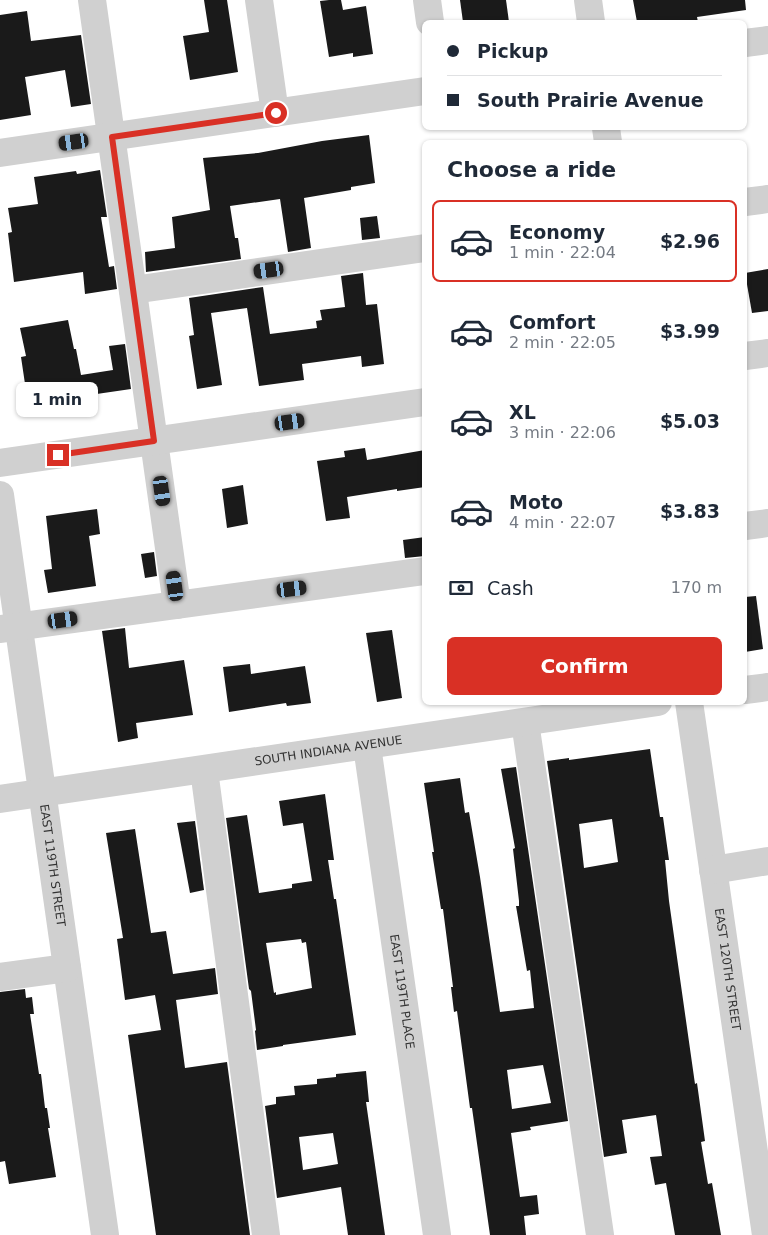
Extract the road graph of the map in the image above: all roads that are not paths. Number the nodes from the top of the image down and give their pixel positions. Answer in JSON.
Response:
{"nodes":[{"id":1,"x":92,"y":0,"type":"edge"},
{"id":2,"x":259,"y":0,"type":"edge"},
{"id":3,"x":427,"y":0,"type":"edge"},
{"id":4,"x":588,"y":0,"type":"edge"},
{"id":5,"x":430,"y":20,"type":"edge"},
{"id":6,"x":591,"y":20,"type":"edge"},
{"id":7,"x":768,"y":40,"type":"edge"},
{"id":8,"x":747,"y":43,"type":"edge"},
{"id":9,"x":422,"y":91,"type":"edge"},
{"id":10,"x":276,"y":113,"type":"junction"},
{"id":11,"x":112,"y":137,"type":"junction"},
{"id":12,"x":0,"y":153,"type":"edge"},
{"id":13,"x":768,"y":199,"type":"edge"},
{"id":14,"x":747,"y":202,"type":"edge"},
{"id":15,"x":422,"y":248,"type":"edge"},
{"id":16,"x":133,"y":290,"type":"junction"},
{"id":17,"x":768,"y":353,"type":"edge"},
{"id":18,"x":747,"y":356,"type":"edge"},
{"id":19,"x":422,"y":402,"type":"edge"},
{"id":20,"x":154,"y":441,"type":"junction"},
{"id":21,"x":0,"y":463,"type":"edge"},
{"id":22,"x":0,"y":495,"type":"edge"},
{"id":23,"x":768,"y":523,"type":"edge"},
{"id":24,"x":747,"y":526,"type":"edge"},
{"id":25,"x":422,"y":571,"type":"edge"},
{"id":26,"x":177,"y":605,"type":"junction"},
{"id":27,"x":9,"y":627,"type":"edge"},
{"id":28,"x":768,"y":687,"type":"edge"},
{"id":29,"x":747,"y":690,"type":"edge"},
{"id":30,"x":638,"y":705,"type":"edge"},
{"id":31,"x":689,"y":705,"type":"edge"},
{"id":32,"x":525,"y":722,"type":"junction"},
{"id":33,"x":367,"y":746,"type":"junction"},
{"id":34,"x":204,"y":770,"type":"junction"},
{"id":35,"x":42,"y":793,"type":"junction"},
{"id":36,"x":0,"y":799,"type":"edge"},
{"id":37,"x":768,"y":861,"type":"edge"},
{"id":38,"x":713,"y":870,"type":"junction"},
{"id":39,"x":67,"y":968,"type":"junction"},
{"id":40,"x":0,"y":977,"type":"edge"},
{"id":41,"x":104,"y":1235,"type":"edge"},
{"id":42,"x":266,"y":1235,"type":"edge"},
{"id":43,"x":437,"y":1235,"type":"edge"},
{"id":44,"x":600,"y":1235,"type":"edge"},
{"id":45,"x":766,"y":1235,"type":"edge"}],
"edges":[{"from":1,"to":11,"type":"street"},
{"from":2,"to":10,"type":"street"},
{"from":3,"to":5,"type":"street"},
{"from":4,"to":6,"type":"street"},
{"from":7,"to":8,"type":"street"},
{"from":9,"to":10,"type":"street"},
{"from":10,"to":11,"type":"street"},
{"from":11,"to":12,"type":"street"},
{"from":11,"to":16,"type":"street"},
{"from":13,"to":14,"type":"street"},
{"from":15,"to":16,"type":"street"},
{"from":16,"to":20,"type":"street"},
{"from":17,"to":18,"type":"street"},
{"from":19,"to":20,"type":"street"},
{"from":20,"to":21,"type":"street"},
{"from":20,"to":26,"type":"street"},
{"from":22,"to":27,"type":"street","name":"EAST 119TH STREET"},
{"from":23,"to":24,"type":"street"},
{"from":25,"to":26,"type":"street"},
{"from":26,"to":27,"type":"street"},
{"from":27,"to":35,"type":"street","name":"EAST 119TH STREET"},
{"from":28,"to":29,"type":"street"},
{"from":30,"to":32,"type":"street","name":"SOUTH INDIANA AVENUE"},
{"from":31,"to":38,"type":"street","name":"EAST 120TH STREET"},
{"from":32,"to":33,"type":"street","name":"SOUTH INDIANA AVENUE"},
{"from":32,"to":44,"type":"street"},
{"from":33,"to":34,"type":"street","name":"SOUTH INDIANA AVENUE"},
{"from":33,"to":43,"type":"street","name":"EAST 119TH PLACE"},
{"from":34,"to":35,"type":"street","name":"SOUTH INDIANA AVENUE"},
{"from":34,"to":42,"type":"street"},
{"from":35,"to":36,"type":"street","name":"SOUTH INDIANA AVENUE"},
{"from":35,"to":39,"type":"street","name":"EAST 119TH STREET"},
{"from":37,"to":38,"type":"street"},
{"from":38,"to":45,"type":"street","name":"EAST 120TH STREET"},
{"from":39,"to":40,"type":"street"},
{"from":39,"to":41,"type":"street","name":"EAST 119TH STREET"}]}
